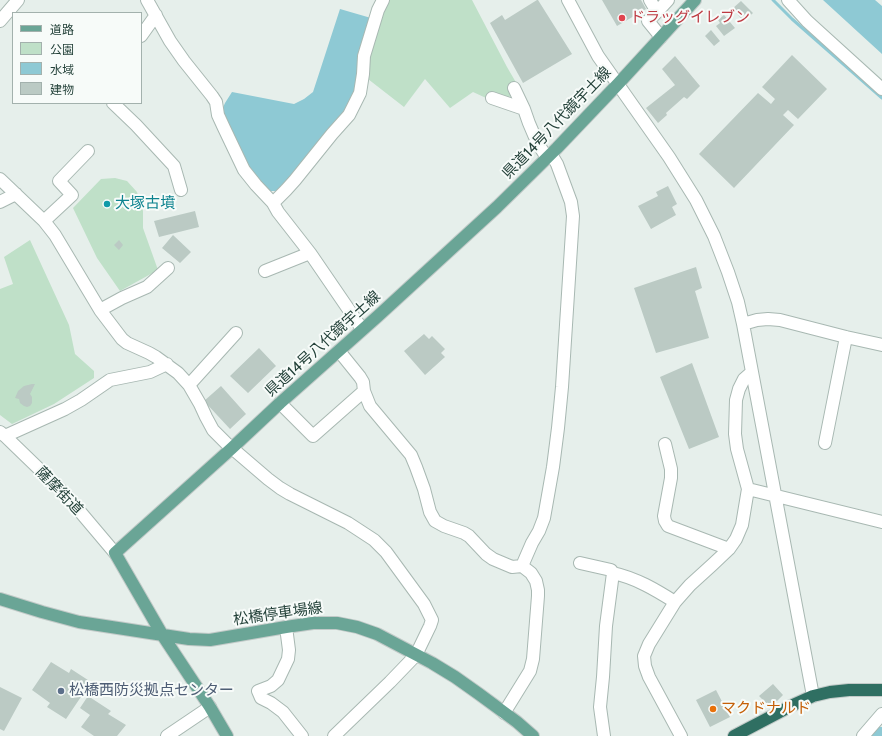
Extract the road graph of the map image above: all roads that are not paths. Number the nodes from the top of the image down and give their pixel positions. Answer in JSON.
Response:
{"nodes":[{"id":1,"x":18,"y":0,"type":"edge"},
{"id":2,"x":147,"y":0,"type":"edge"},
{"id":3,"x":383,"y":0,"type":"edge"},
{"id":4,"x":568,"y":0,"type":"edge"},
{"id":5,"x":650,"y":0,"type":"edge"},
{"id":6,"x":668,"y":0,"type":"edge"},
{"id":7,"x":695,"y":0,"type":"edge"},
{"id":8,"x":788,"y":0,"type":"edge"},
{"id":9,"x":657,"y":12,"type":"junction"},
{"id":10,"x":156,"y":15,"type":"junction"},
{"id":11,"x":0,"y":21,"type":"edge"},
{"id":12,"x":142,"y":35,"type":"edge"},
{"id":13,"x":661,"y":37,"type":"junction"},
{"id":14,"x":618,"y":84,"type":"junction"},
{"id":15,"x":514,"y":88,"type":"dead end"},
{"id":16,"x":882,"y":89,"type":"edge"},
{"id":17,"x":492,"y":98,"type":"dead end"},
{"id":18,"x":114,"y":104,"type":"edge"},
{"id":19,"x":524,"y":109,"type":"junction"},
{"id":20,"x":88,"y":151,"type":"dead end"},
{"id":21,"x":549,"y":156,"type":"junction"},
{"id":22,"x":0,"y":179,"type":"edge"},
{"id":23,"x":181,"y":190,"type":"dead end"},
{"id":24,"x":16,"y":194,"type":"junction"},
{"id":25,"x":0,"y":202,"type":"edge"},
{"id":26,"x":273,"y":203,"type":"junction"},
{"id":27,"x":44,"y":221,"type":"junction"},
{"id":28,"x":310,"y":253,"type":"junction"},
{"id":29,"x":168,"y":268,"type":"dead end"},
{"id":30,"x":265,"y":271,"type":"dead end"},
{"id":31,"x":100,"y":310,"type":"junction"},
{"id":32,"x":743,"y":324,"type":"junction"},
{"id":33,"x":362,"y":329,"type":"junction"},
{"id":34,"x":236,"y":332,"type":"dead end"},
{"id":35,"x":846,"y":337,"type":"junction"},
{"id":36,"x":882,"y":345,"type":"edge"},
{"id":37,"x":339,"y":351,"type":"junction"},
{"id":38,"x":167,"y":364,"type":"junction"},
{"id":39,"x":752,"y":372,"type":"junction"},
{"id":40,"x":189,"y":386,"type":"junction"},
{"id":41,"x":364,"y":391,"type":"junction"},
{"id":42,"x":280,"y":403,"type":"junction"},
{"id":43,"x":3,"y":434,"type":"edge"},
{"id":44,"x":825,"y":443,"type":"dead end"},
{"id":45,"x":665,"y":444,"type":"dead end"},
{"id":46,"x":232,"y":448,"type":"junction"},
{"id":47,"x":748,"y":489,"type":"junction"},
{"id":48,"x":775,"y":495,"type":"junction"},
{"id":49,"x":882,"y":522,"type":"edge"},
{"id":50,"x":728,"y":549,"type":"junction"},
{"id":51,"x":115,"y":553,"type":"junction"},
{"id":52,"x":580,"y":563,"type":"dead end"},
{"id":53,"x":522,"y":566,"type":"junction"},
{"id":54,"x":613,"y":572,"type":"junction"},
{"id":55,"x":0,"y":599,"type":"edge"},
{"id":56,"x":675,"y":602,"type":"junction"},
{"id":57,"x":286,"y":627,"type":"junction"},
{"id":58,"x":163,"y":636,"type":"junction"},
{"id":59,"x":416,"y":654,"type":"junction"},
{"id":60,"x":882,"y":690,"type":"edge"},
{"id":61,"x":813,"y":696,"type":"junction"},
{"id":62,"x":210,"y":707,"type":"junction"},
{"id":63,"x":504,"y":713,"type":"junction"},
{"id":64,"x":882,"y":714,"type":"edge"},
{"id":65,"x":167,"y":736,"type":"edge"},
{"id":66,"x":227,"y":736,"type":"edge"},
{"id":67,"x":302,"y":736,"type":"edge"},
{"id":68,"x":334,"y":736,"type":"edge"},
{"id":69,"x":533,"y":736,"type":"edge"},
{"id":70,"x":604,"y":736,"type":"edge"},
{"id":71,"x":681,"y":736,"type":"edge"},
{"id":72,"x":734,"y":736,"type":"edge"},
{"id":73,"x":863,"y":736,"type":"edge"}],
"edges":[{"from":1,"to":11,"type":"street"},
{"from":2,"to":10,"type":"street"},
{"from":3,"to":26,"type":"street"},
{"from":4,"to":14,"type":"street"},
{"from":5,"to":9,"type":"street"},
{"from":6,"to":9,"type":"street"},
{"from":7,"to":13,"type":"main road","name":"県道14号八代鏡宇土線"},
{"from":8,"to":16,"type":"street"},
{"from":9,"to":13,"type":"street"},
{"from":10,"to":12,"type":"street"},
{"from":10,"to":26,"type":"street"},
{"from":13,"to":14,"type":"main road","name":"県道14号八代鏡宇土線"},
{"from":14,"to":21,"type":"main road","name":"県道14号八代鏡宇土線"},
{"from":14,"to":32,"type":"street"},
{"from":15,"to":19,"type":"street"},
{"from":17,"to":19,"type":"street"},
{"from":18,"to":23,"type":"street"},
{"from":19,"to":21,"type":"street"},
{"from":20,"to":27,"type":"street"},
{"from":21,"to":33,"type":"main road","name":"県道14号八代鏡宇土線"},
{"from":21,"to":53,"type":"street"},
{"from":22,"to":24,"type":"street"},
{"from":24,"to":25,"type":"street"},
{"from":24,"to":27,"type":"street"},
{"from":26,"to":28,"type":"street"},
{"from":27,"to":31,"type":"street"},
{"from":28,"to":30,"type":"street"},
{"from":28,"to":33,"type":"street"},
{"from":29,"to":31,"type":"street"},
{"from":31,"to":38,"type":"street"},
{"from":32,"to":35,"type":"street"},
{"from":32,"to":39,"type":"street"},
{"from":33,"to":37,"type":"main road","name":"県道14号八代鏡宇土線"},
{"from":34,"to":40,"type":"street"},
{"from":35,"to":36,"type":"street"},
{"from":35,"to":44,"type":"street"},
{"from":37,"to":41,"type":"street"},
{"from":37,"to":42,"type":"main road","name":"県道14号八代鏡宇土線"},
{"from":38,"to":40,"type":"street"},
{"from":38,"to":43,"type":"street"},
{"from":39,"to":47,"type":"street"},
{"from":39,"to":48,"type":"street"},
{"from":40,"to":46,"type":"street"},
{"from":41,"to":42,"type":"street"},
{"from":41,"to":53,"type":"street"},
{"from":42,"to":46,"type":"main road","name":"県道14号八代鏡宇土線"},
{"from":43,"to":51,"type":"street","name":"薩摩街道"},
{"from":45,"to":50,"type":"street"},
{"from":46,"to":51,"type":"main road","name":"県道14号八代鏡宇土線"},
{"from":46,"to":59,"type":"street"},
{"from":47,"to":48,"type":"street"},
{"from":47,"to":50,"type":"street"},
{"from":48,"to":49,"type":"street"},
{"from":48,"to":61,"type":"street"},
{"from":50,"to":56,"type":"street"},
{"from":51,"to":58,"type":"main road"},
{"from":52,"to":54,"type":"street"},
{"from":53,"to":63,"type":"street"},
{"from":54,"to":56,"type":"street"},
{"from":54,"to":70,"type":"street"},
{"from":55,"to":58,"type":"main road","name":"松橋停車場線"},
{"from":56,"to":71,"type":"street"},
{"from":57,"to":58,"type":"main road","name":"松橋停車場線"},
{"from":57,"to":59,"type":"main road","name":"松橋停車場線"},
{"from":57,"to":67,"type":"street"},
{"from":58,"to":62,"type":"main road"},
{"from":59,"to":63,"type":"main road","name":"松橋停車場線"},
{"from":59,"to":68,"type":"street"},
{"from":60,"to":61,"type":"highway"},
{"from":61,"to":72,"type":"highway"},
{"from":62,"to":65,"type":"street"},
{"from":62,"to":66,"type":"main road"},
{"from":63,"to":69,"type":"main road","name":"松橋停車場線"},
{"from":64,"to":73,"type":"street"}]}
